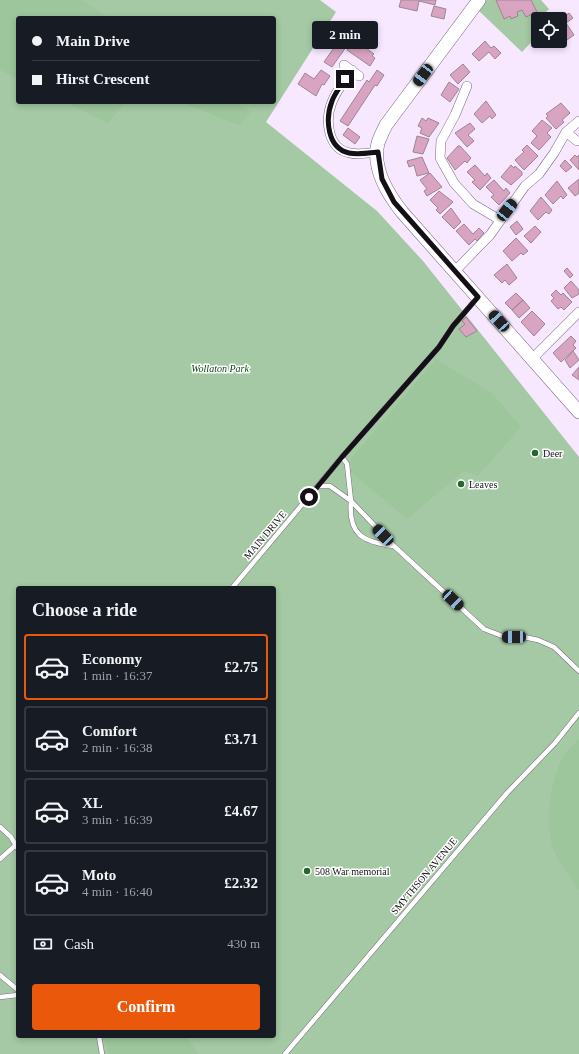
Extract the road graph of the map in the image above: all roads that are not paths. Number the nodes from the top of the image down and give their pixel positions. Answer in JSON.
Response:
{"nodes":[{"id":1,"x":479,"y":0,"type":"edge"},
{"id":2,"x":360,"y":76,"type":"dead end"},
{"id":3,"x":467,"y":86,"type":"dead end"},
{"id":4,"x":579,"y":121,"type":"edge"},
{"id":5,"x":566,"y":132,"type":"junction"},
{"id":6,"x":577,"y":141,"type":"dead end"},
{"id":7,"x":378,"y":152,"type":"junction"},
{"id":8,"x":500,"y":220,"type":"junction"},
{"id":9,"x":454,"y":272,"type":"junction"},
{"id":10,"x":478,"y":297,"type":"junction"},
{"id":11,"x":579,"y":312,"type":"edge"},
{"id":12,"x":532,"y":358,"type":"junction"},
{"id":13,"x":579,"y":412,"type":"edge"},
{"id":14,"x":342,"y":457,"type":"junction"},
{"id":15,"x":319,"y":486,"type":"junction"},
{"id":16,"x":351,"y":501,"type":"junction"},
{"id":17,"x":394,"y":546,"type":"junction"},
{"id":18,"x":234,"y":586,"type":"edge"},
{"id":19,"x":579,"y":671,"type":"edge"},
{"id":20,"x":579,"y":713,"type":"edge"},
{"id":21,"x":0,"y":826,"type":"edge"},
{"id":22,"x":16,"y":844,"type":"edge"},
{"id":23,"x":16,"y":847,"type":"edge"},
{"id":24,"x":0,"y":859,"type":"edge"},
{"id":25,"x":0,"y":975,"type":"edge"},
{"id":26,"x":16,"y":988,"type":"edge"},
{"id":27,"x":16,"y":995,"type":"edge"},
{"id":28,"x":0,"y":996,"type":"edge"},
{"id":29,"x":99,"y":1038,"type":"edge"},
{"id":30,"x":102,"y":1054,"type":"edge"},
{"id":31,"x":285,"y":1054,"type":"edge"}],
"edges":[{"from":1,"to":7,"type":"street"},
{"from":2,"to":7,"type":"street"},
{"from":3,"to":8,"type":"street"},
{"from":4,"to":5,"type":"street"},
{"from":5,"to":6,"type":"street"},
{"from":5,"to":8,"type":"street"},
{"from":7,"to":9,"type":"street"},
{"from":8,"to":9,"type":"street"},
{"from":9,"to":10,"type":"street"},
{"from":10,"to":12,"type":"street"},
{"from":10,"to":14,"type":"lane","name":"MAIN DRIVE"},
{"from":11,"to":12,"type":"street"},
{"from":12,"to":13,"type":"street"},
{"from":14,"to":15,"type":"lane","name":"MAIN DRIVE"},
{"from":14,"to":16,"type":"lane"},
{"from":15,"to":16,"type":"lane"},
{"from":15,"to":18,"type":"lane","name":"MAIN DRIVE"},
{"from":16,"to":17,"type":"lane"},
{"from":16,"to":17,"type":"lane"},
{"from":17,"to":19,"type":"lane"},
{"from":20,"to":31,"type":"lane","name":"SMYTHSON AVENUE"},
{"from":21,"to":22,"type":"lane"},
{"from":23,"to":24,"type":"lane"},
{"from":25,"to":26,"type":"lane"},
{"from":27,"to":28,"type":"lane"},
{"from":29,"to":30,"type":"lane"}]}
